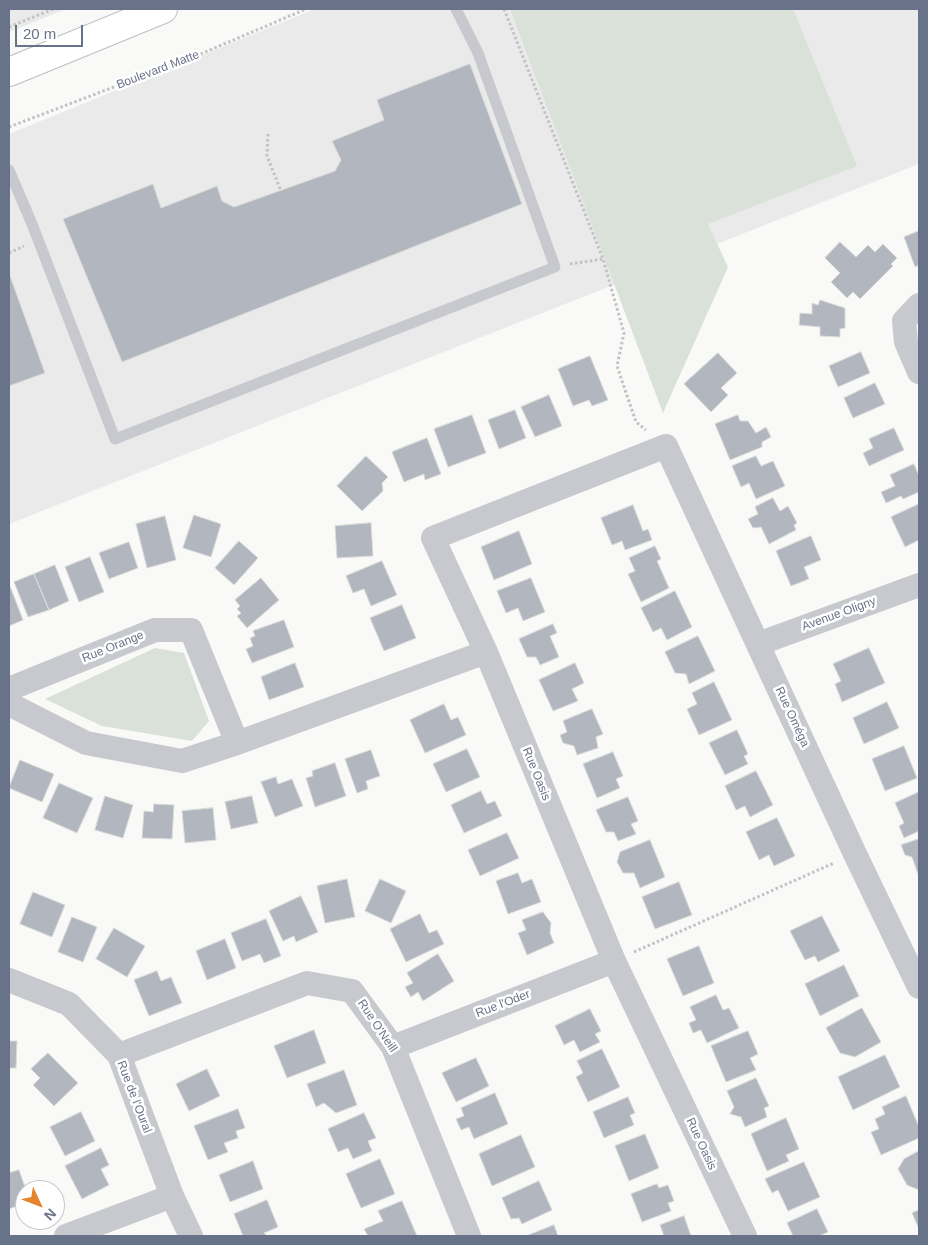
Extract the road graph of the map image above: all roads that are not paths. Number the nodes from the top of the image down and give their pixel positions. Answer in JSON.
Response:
{"nodes":[{"id":1,"x":163,"y":9,"type":"edge"},
{"id":2,"x":456,"y":9,"type":"edge"},
{"id":3,"x":9,"y":72,"type":"edge"},
{"id":4,"x":9,"y":170,"type":"edge"},
{"id":5,"x":919,"y":305,"type":"edge"},
{"id":6,"x":919,"y":372,"type":"edge"},
{"id":7,"x":666,"y":446,"type":"joint"},
{"id":8,"x":919,"y":585,"type":"edge"},
{"id":9,"x":758,"y":644,"type":"junction"},
{"id":10,"x":486,"y":652,"type":"junction"},
{"id":11,"x":9,"y":690,"type":"edge"},
{"id":12,"x":9,"y":704,"type":"edge"},
{"id":13,"x":237,"y":743,"type":"junction"},
{"id":14,"x":614,"y":961,"type":"junction"},
{"id":15,"x":9,"y":980,"type":"edge"},
{"id":16,"x":919,"y":987,"type":"edge"},
{"id":17,"x":393,"y":1047,"type":"junction"},
{"id":18,"x":119,"y":1056,"type":"junction"},
{"id":19,"x":172,"y":1196,"type":"junction"},
{"id":20,"x":66,"y":1236,"type":"edge"},
{"id":21,"x":191,"y":1236,"type":"edge"},
{"id":22,"x":469,"y":1236,"type":"edge"},
{"id":23,"x":745,"y":1236,"type":"edge"}],
"edges":[{"from":1,"to":3,"type":"main road"},
{"from":2,"to":4,"type":"lane"},
{"from":5,"to":6,"type":"street"},
{"from":7,"to":9,"type":"street","name":"Rue Oméga"},
{"from":7,"to":10,"type":"street","name":"Rue Oasis"},
{"from":8,"to":9,"type":"street","name":"Avenue Oligny"},
{"from":9,"to":16,"type":"street","name":"Rue Oméga"},
{"from":10,"to":13,"type":"street"},
{"from":10,"to":14,"type":"street","name":"Rue Oasis"},
{"from":11,"to":13,"type":"street","name":"Rue Orange"},
{"from":12,"to":13,"type":"street"},
{"from":14,"to":17,"type":"street","name":"Rue l'Oder"},
{"from":14,"to":23,"type":"street","name":"Rue Oasis"},
{"from":15,"to":18,"type":"street","name":"Rue de l'Oural"},
{"from":17,"to":18,"type":"street","name":"Rue O'Neill"},
{"from":17,"to":22,"type":"street","name":"Rue O'Neill"},
{"from":18,"to":19,"type":"street","name":"Rue de l'Oural"},
{"from":19,"to":20,"type":"street"},
{"from":19,"to":21,"type":"street","name":"Rue de l'Oural"}]}
